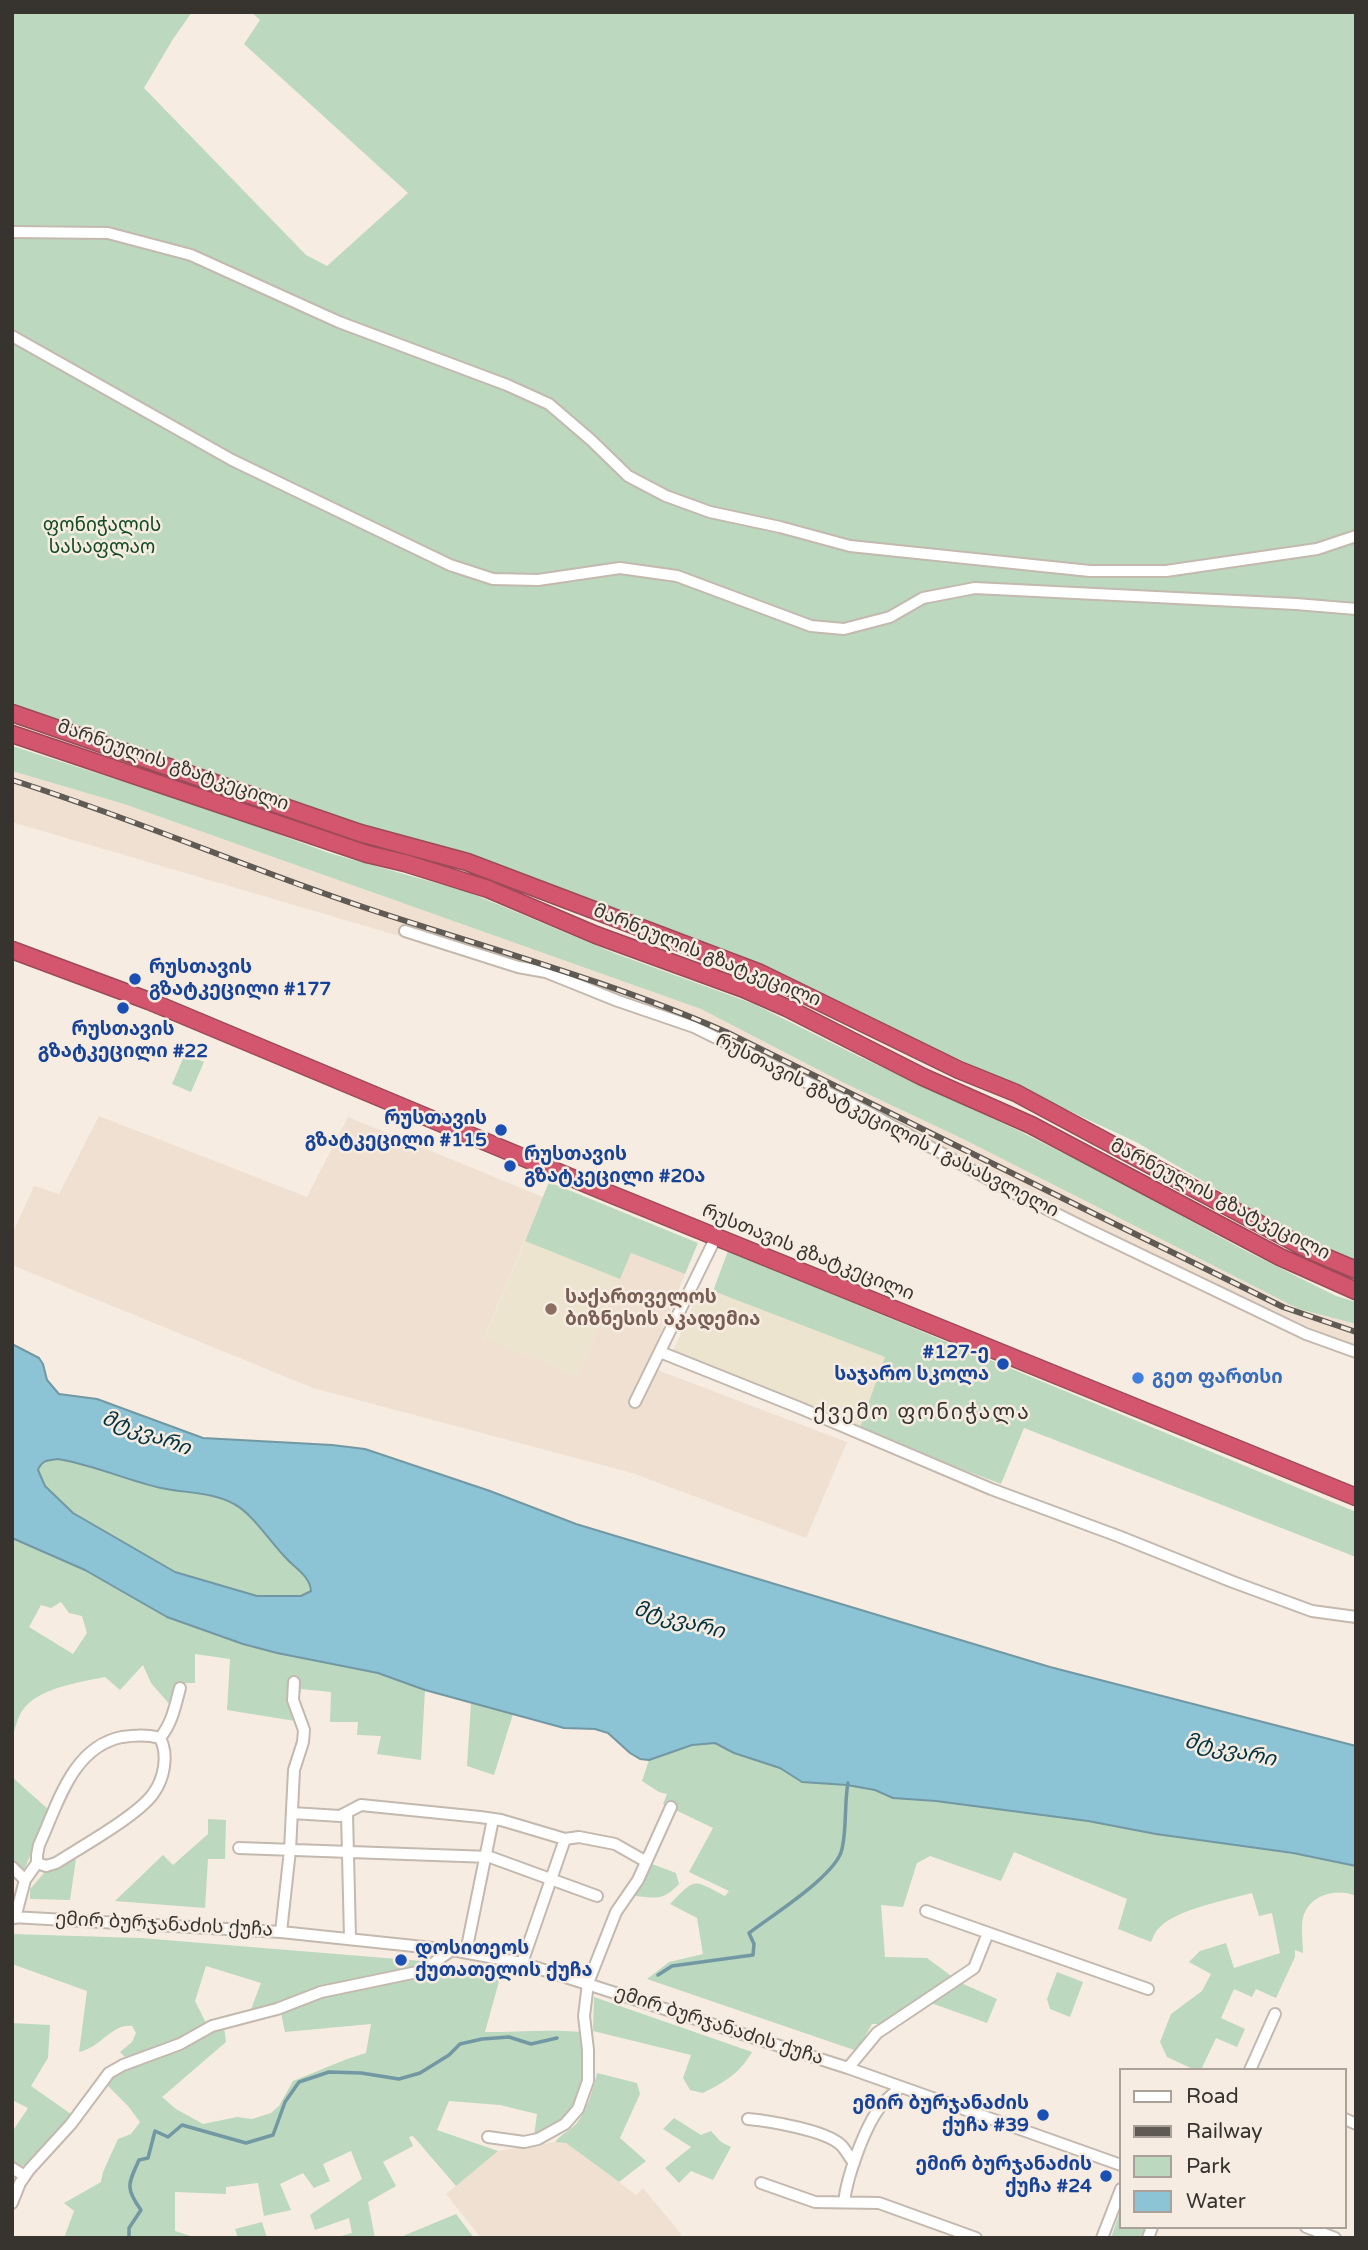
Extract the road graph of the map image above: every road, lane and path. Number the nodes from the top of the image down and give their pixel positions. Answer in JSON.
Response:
{"nodes":[{"id":1,"x":12,"y":232,"type":"edge"},
{"id":2,"x":12,"y":336,"type":"edge"},
{"id":3,"x":1356,"y":536,"type":"edge"},
{"id":4,"x":1356,"y":609,"type":"edge"},
{"id":5,"x":12,"y":713,"type":"edge"},
{"id":6,"x":12,"y":734,"type":"edge"},
{"id":7,"x":405,"y":931,"type":"dead end"},
{"id":8,"x":12,"y":950,"type":"edge"},
{"id":9,"x":716,"y":1237,"type":"junction"},
{"id":10,"x":1356,"y":1269,"type":"edge"},
{"id":11,"x":1356,"y":1291,"type":"edge"},
{"id":12,"x":660,"y":1352,"type":"junction"},
{"id":13,"x":1356,"y":1352,"type":"edge"},
{"id":14,"x":635,"y":1402,"type":"dead end"},
{"id":15,"x":1356,"y":1497,"type":"edge"},
{"id":16,"x":1356,"y":1617,"type":"edge"},
{"id":17,"x":293,"y":1682,"type":"dead end"},
{"id":18,"x":180,"y":1688,"type":"dead end"},
{"id":19,"x":160,"y":1738,"type":"junction"},
{"id":20,"x":671,"y":1807,"type":"dead end"},
{"id":21,"x":292,"y":1813,"type":"junction"},
{"id":22,"x":347,"y":1813,"type":"junction"},
{"id":23,"x":494,"y":1819,"type":"junction"},
{"id":24,"x":565,"y":1839,"type":"junction"},
{"id":25,"x":239,"y":1848,"type":"dead end"},
{"id":26,"x":290,"y":1850,"type":"junction"},
{"id":27,"x":349,"y":1852,"type":"junction"},
{"id":28,"x":486,"y":1856,"type":"junction"},
{"id":29,"x":645,"y":1861,"type":"junction"},
{"id":30,"x":37,"y":1863,"type":"junction"},
{"id":31,"x":12,"y":1867,"type":"edge"},
{"id":32,"x":551,"y":1878,"type":"junction"},
{"id":33,"x":25,"y":1881,"type":"junction"},
{"id":34,"x":597,"y":1896,"type":"dead end"},
{"id":35,"x":926,"y":1911,"type":"dead end"},
{"id":36,"x":14,"y":1917,"type":"edge"},
{"id":37,"x":281,"y":1932,"type":"junction"},
{"id":38,"x":988,"y":1933,"type":"junction"},
{"id":39,"x":350,"y":1938,"type":"junction"},
{"id":40,"x":452,"y":1950,"type":"junction"},
{"id":41,"x":466,"y":1952,"type":"junction"},
{"id":42,"x":522,"y":1963,"type":"junction"},
{"id":43,"x":588,"y":1983,"type":"junction"},
{"id":44,"x":1148,"y":1989,"type":"dead end"},
{"id":45,"x":1275,"y":2014,"type":"dead end"},
{"id":46,"x":848,"y":2068,"type":"junction"},
{"id":47,"x":1251,"y":2068,"type":"edge"},
{"id":48,"x":901,"y":2087,"type":"junction"},
{"id":49,"x":748,"y":2119,"type":"dead end"},
{"id":50,"x":488,"y":2137,"type":"dead end"},
{"id":51,"x":855,"y":2163,"type":"junction"},
{"id":52,"x":1120,"y":2165,"type":"edge"},
{"id":53,"x":12,"y":2168,"type":"edge"},
{"id":54,"x":25,"y":2176,"type":"junction"},
{"id":55,"x":761,"y":2183,"type":"dead end"},
{"id":56,"x":1120,"y":2192,"type":"edge"},
{"id":57,"x":844,"y":2202,"type":"junction"},
{"id":58,"x":12,"y":2203,"type":"edge"},
{"id":59,"x":1311,"y":2229,"type":"edge"},
{"id":60,"x":976,"y":2238,"type":"edge"},
{"id":61,"x":1102,"y":2238,"type":"edge"},
{"id":62,"x":1335,"y":2238,"type":"edge"}],
"edges":[{"from":1,"to":3,"type":"street"},
{"from":2,"to":4,"type":"street"},
{"from":5,"to":10,"type":"highway","name":"მარნეულის გზატკეცილი"},
{"from":6,"to":11,"type":"highway","name":"მარნეულის გზატკეცილი"},
{"from":7,"to":13,"type":"street","name":"რუსთავის გზატკეცილის I გასასვლელი"},
{"from":8,"to":9,"type":"highway","name":"რუსთავის გზატკეცილი"},
{"from":9,"to":12,"type":"street"},
{"from":9,"to":15,"type":"highway","name":"რუსთავის გზატკეცილი"},
{"from":12,"to":14,"type":"street"},
{"from":12,"to":16,"type":"street"},
{"from":17,"to":21,"type":"street"},
{"from":18,"to":19,"type":"street"},
{"from":19,"to":30,"type":"street"},
{"from":19,"to":30,"type":"street"},
{"from":20,"to":29,"type":"street"},
{"from":21,"to":22,"type":"street"},
{"from":21,"to":26,"type":"street"},
{"from":22,"to":23,"type":"street"},
{"from":22,"to":27,"type":"street"},
{"from":23,"to":24,"type":"street"},
{"from":23,"to":28,"type":"street"},
{"from":24,"to":29,"type":"street"},
{"from":24,"to":32,"type":"street"},
{"from":25,"to":26,"type":"street"},
{"from":26,"to":27,"type":"street"},
{"from":26,"to":37,"type":"street"},
{"from":27,"to":28,"type":"street"},
{"from":27,"to":39,"type":"street"},
{"from":28,"to":32,"type":"street"},
{"from":28,"to":41,"type":"street"},
{"from":29,"to":43,"type":"street"},
{"from":30,"to":33,"type":"street"},
{"from":31,"to":33,"type":"street"},
{"from":32,"to":34,"type":"street"},
{"from":32,"to":42,"type":"street"},
{"from":33,"to":36,"type":"street"},
{"from":35,"to":38,"type":"street"},
{"from":36,"to":37,"type":"street","name":"ემირ ბურჯანაძის ქუჩა"},
{"from":37,"to":39,"type":"street","name":"ემირ ბურჯანაძის ქუჩა"},
{"from":38,"to":44,"type":"street"},
{"from":38,"to":46,"type":"street"},
{"from":39,"to":40,"type":"street","name":"ემირ ბურჯანაძის ქუჩა"},
{"from":40,"to":41,"type":"street","name":"ემირ ბურჯანაძის ქუჩა"},
{"from":40,"to":54,"type":"street"},
{"from":41,"to":42,"type":"street","name":"ემირ ბურჯანაძის ქუჩა"},
{"from":42,"to":43,"type":"street","name":"ემირ ბურჯანაძის ქუჩა"},
{"from":43,"to":46,"type":"street","name":"ემირ ბურჯანაძის ქუჩა"},
{"from":43,"to":50,"type":"street"},
{"from":45,"to":47,"type":"street"},
{"from":46,"to":48,"type":"street","name":"ემირ ბურჯანაძის ქუჩა"},
{"from":48,"to":51,"type":"street"},
{"from":48,"to":52,"type":"street","name":"ემირ ბურჯანაძის ქუჩა"},
{"from":49,"to":51,"type":"street"},
{"from":51,"to":57,"type":"street"},
{"from":53,"to":54,"type":"street"},
{"from":54,"to":58,"type":"street"},
{"from":55,"to":57,"type":"street"},
{"from":56,"to":61,"type":"street"},
{"from":57,"to":60,"type":"street"},
{"from":59,"to":62,"type":"street"}]}
